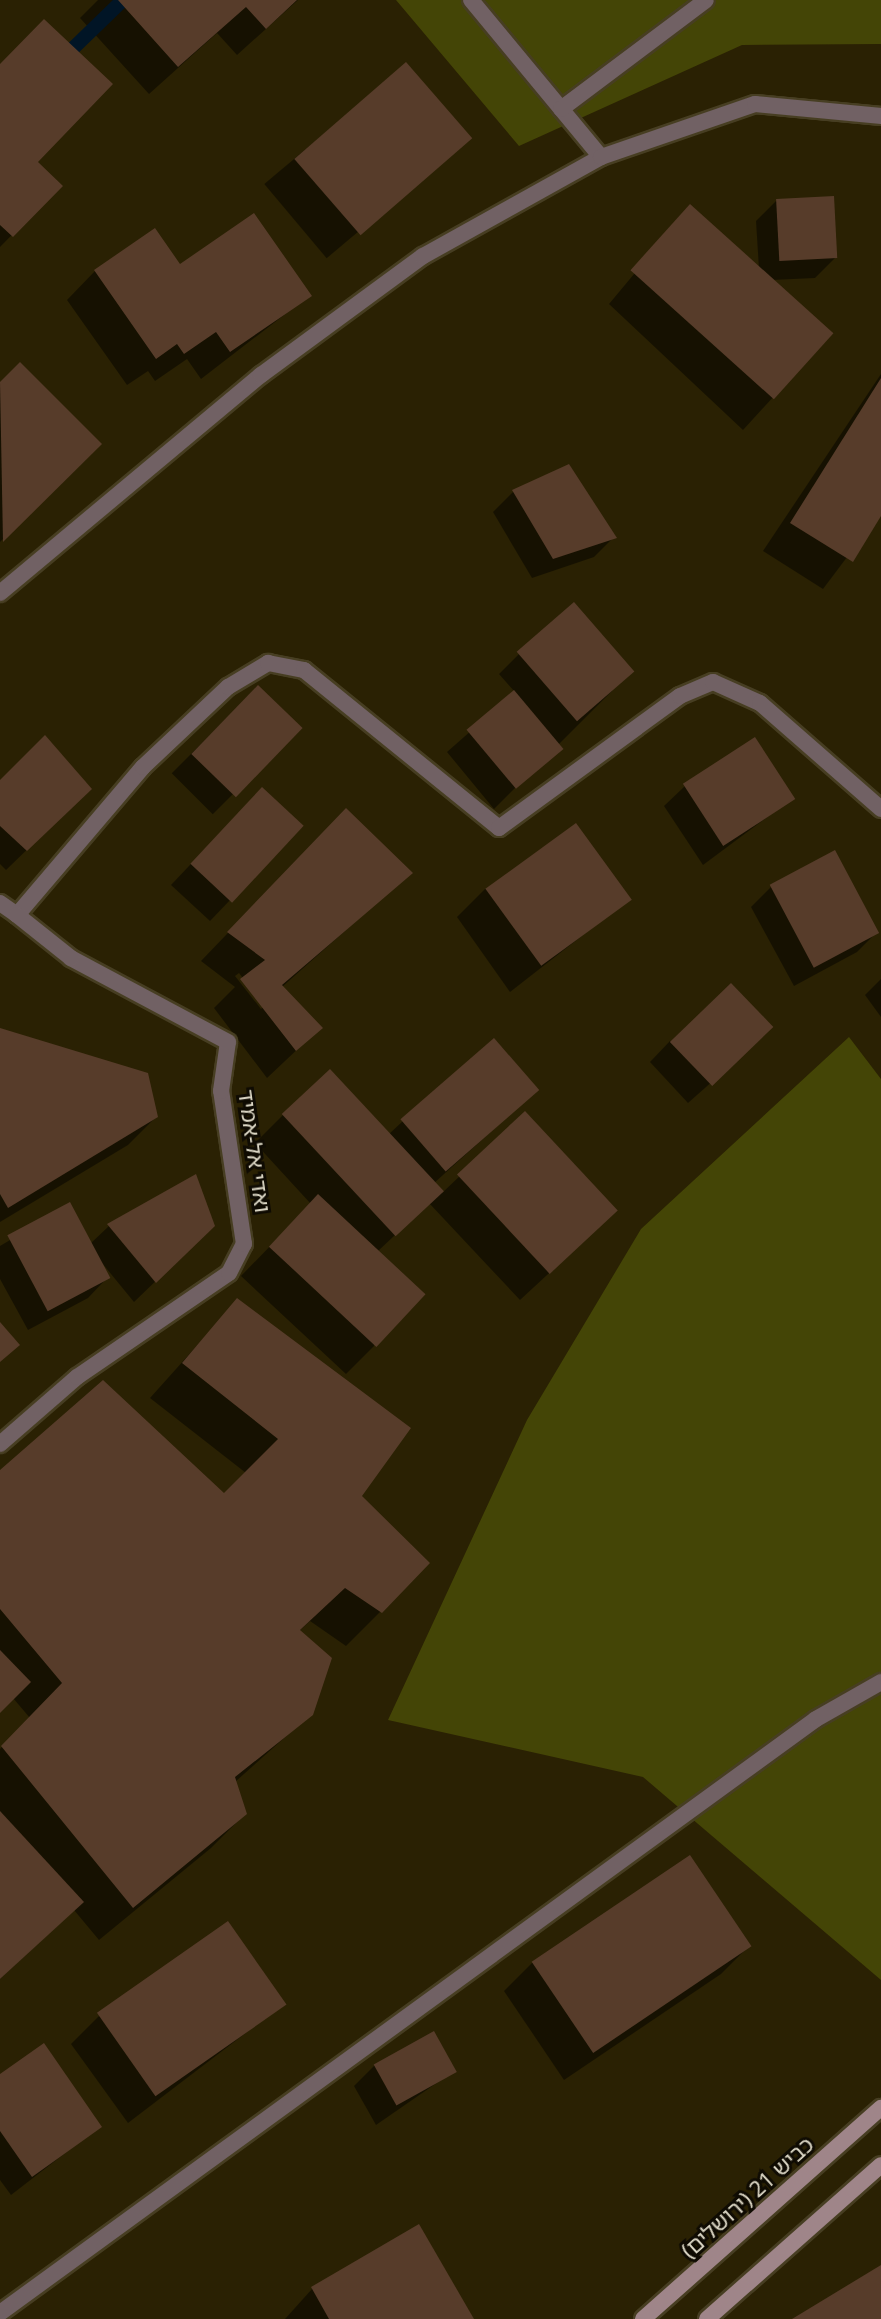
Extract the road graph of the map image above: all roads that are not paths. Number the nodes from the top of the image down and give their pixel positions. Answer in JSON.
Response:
{"nodes":[{"id":1,"x":471,"y":0,"type":"edge"},
{"id":2,"x":706,"y":0,"type":"edge"},
{"id":3,"x":561,"y":109,"type":"junction"},
{"id":4,"x":881,"y":116,"type":"edge"},
{"id":5,"x":601,"y":157,"type":"junction"},
{"id":6,"x":0,"y":593,"type":"edge"},
{"id":7,"x":881,"y":809,"type":"edge"},
{"id":8,"x":0,"y":903,"type":"edge"},
{"id":9,"x":17,"y":915,"type":"junction"},
{"id":10,"x":0,"y":1444,"type":"edge"},
{"id":11,"x":881,"y":1682,"type":"edge"},
{"id":12,"x":881,"y":2108,"type":"edge"},
{"id":13,"x":881,"y":2165,"type":"edge"},
{"id":14,"x":0,"y":2313,"type":"edge"},
{"id":15,"x":643,"y":2319,"type":"edge"},
{"id":16,"x":707,"y":2319,"type":"edge"}],
"edges":[{"from":1,"to":3,"type":"street"},
{"from":2,"to":3,"type":"street"},
{"from":3,"to":5,"type":"street"},
{"from":4,"to":5,"type":"street"},
{"from":5,"to":6,"type":"street"},
{"from":7,"to":9,"type":"street"},
{"from":8,"to":9,"type":"street"},
{"from":9,"to":10,"type":"street","name":"ואדי אל-אמיד"},
{"from":11,"to":14,"type":"street"},
{"from":12,"to":15,"type":"main road","name":"כביש 21 (ירושלים)"},
{"from":13,"to":16,"type":"main road"}]}
